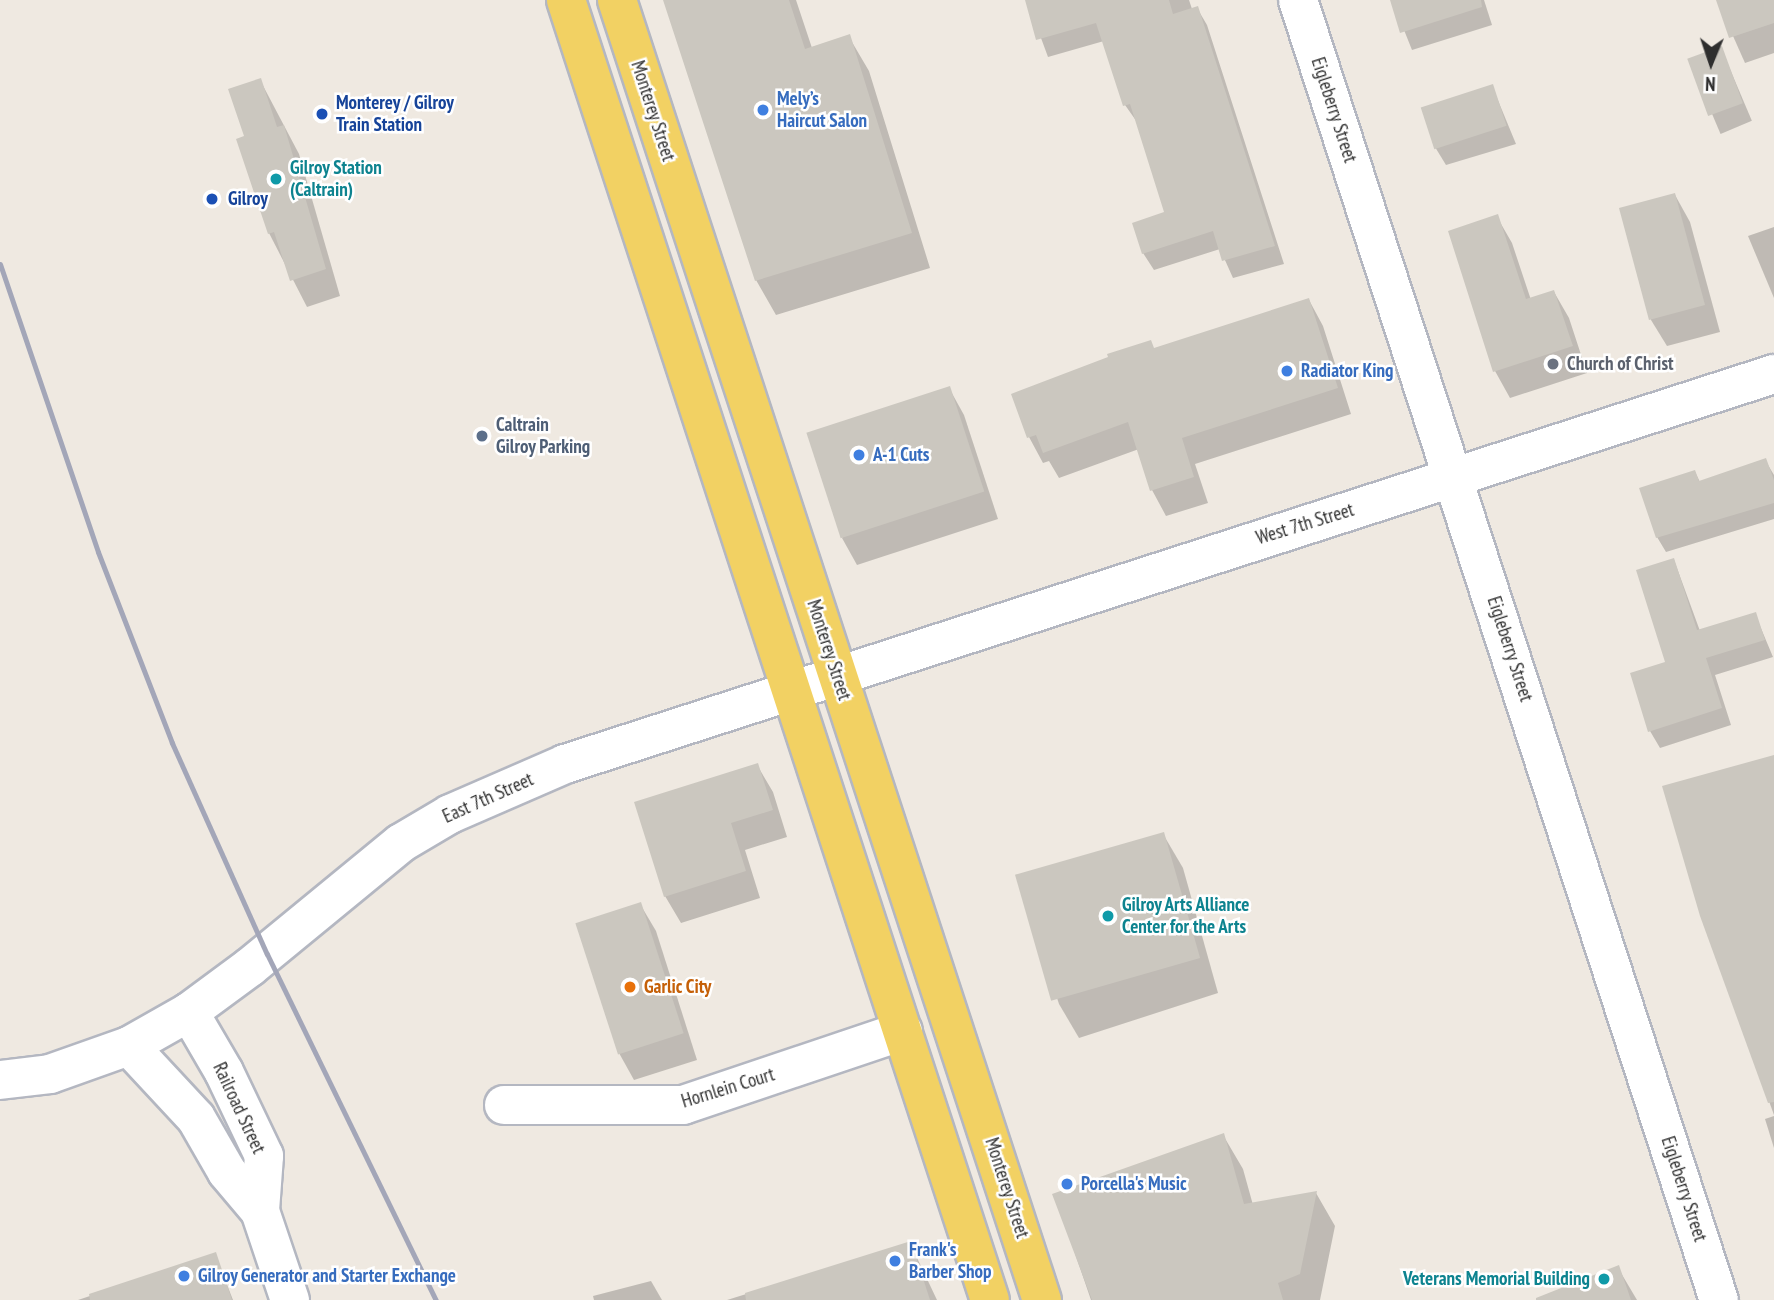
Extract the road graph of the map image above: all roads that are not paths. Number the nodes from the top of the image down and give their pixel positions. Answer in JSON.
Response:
{"nodes":[{"id":1,"x":566,"y":0,"type":"edge"},
{"id":2,"x":617,"y":0,"type":"edge"},
{"id":3,"x":1298,"y":0,"type":"edge"},
{"id":4,"x":1774,"y":374,"type":"edge"},
{"id":5,"x":1455,"y":477,"type":"junction"},
{"id":6,"x":836,"y":675,"type":"junction"},
{"id":7,"x":790,"y":690,"type":"junction"},
{"id":8,"x":188,"y":1012,"type":"junction"},
{"id":9,"x":903,"y":1031,"type":"junction"},
{"id":10,"x":129,"y":1046,"type":"junction"},
{"id":11,"x":0,"y":1080,"type":"edge"},
{"id":12,"x":504,"y":1105,"type":"dead end"},
{"id":13,"x":260,"y":1211,"type":"junction"},
{"id":14,"x":290,"y":1300,"type":"edge"},
{"id":15,"x":990,"y":1300,"type":"edge"},
{"id":16,"x":1042,"y":1300,"type":"edge"},
{"id":17,"x":1719,"y":1300,"type":"edge"}],
"edges":[{"from":1,"to":7,"type":"main road"},
{"from":2,"to":6,"type":"main road","name":"Monterey Street"},
{"from":3,"to":5,"type":"street","name":"Eigleberry Street"},
{"from":4,"to":5,"type":"street","name":"West 7th Street"},
{"from":5,"to":6,"type":"street","name":"West 7th Street"},
{"from":5,"to":17,"type":"street","name":"Eigleberry Street"},
{"from":6,"to":7,"type":"street","name":"East 7th Street"},
{"from":6,"to":16,"type":"main road","name":"Monterey Street"},
{"from":7,"to":8,"type":"street","name":"East 7th Street"},
{"from":7,"to":9,"type":"main road"},
{"from":8,"to":10,"type":"street","name":"East 7th Street"},
{"from":8,"to":13,"type":"street","name":"Railroad Street"},
{"from":9,"to":12,"type":"street","name":"Hornlein Court"},
{"from":9,"to":15,"type":"main road"},
{"from":10,"to":11,"type":"street","name":"East 7th Street"},
{"from":10,"to":13,"type":"street","name":"Railroad Street"},
{"from":13,"to":14,"type":"street","name":"Railroad Street"}]}
